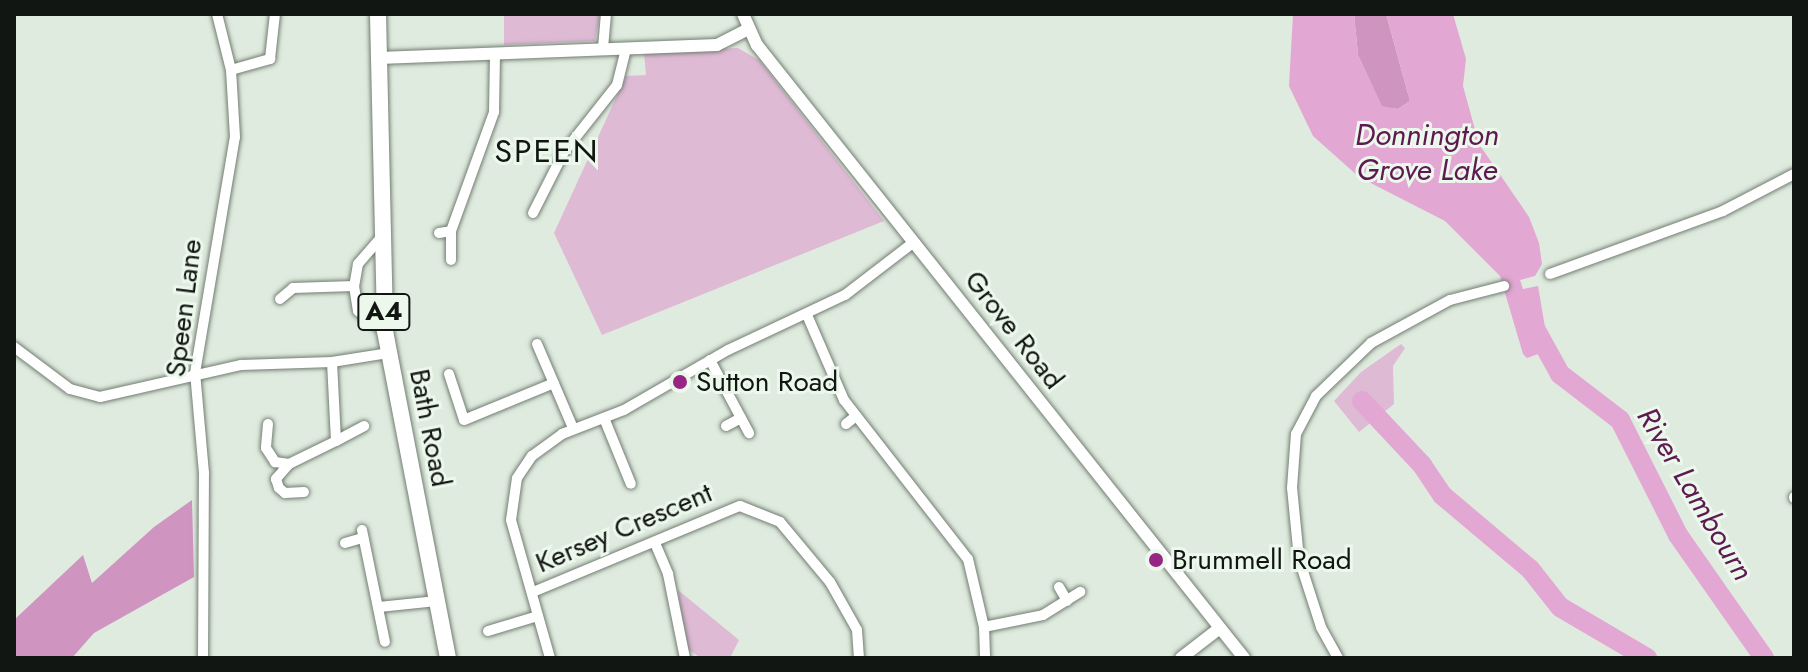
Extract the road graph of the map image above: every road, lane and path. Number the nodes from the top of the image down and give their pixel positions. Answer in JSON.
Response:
{"nodes":[{"id":1,"x":217,"y":14,"type":"edge"},
{"id":2,"x":275,"y":14,"type":"edge"},
{"id":3,"x":378,"y":14,"type":"edge"},
{"id":4,"x":606,"y":14,"type":"edge"},
{"id":5,"x":743,"y":14,"type":"edge"},
{"id":6,"x":748,"y":29,"type":"junction"},
{"id":7,"x":603,"y":48,"type":"junction"},
{"id":8,"x":626,"y":49,"type":"junction"},
{"id":9,"x":495,"y":54,"type":"junction"},
{"id":10,"x":379,"y":58,"type":"junction"},
{"id":11,"x":231,"y":70,"type":"junction"},
{"id":12,"x":1794,"y":174,"type":"edge"},
{"id":13,"x":533,"y":213,"type":"dead end"},
{"id":14,"x":451,"y":231,"type":"junction"},
{"id":15,"x":439,"y":233,"type":"dead end"},
{"id":16,"x":384,"y":234,"type":"junction"},
{"id":17,"x":914,"y":242,"type":"junction"},
{"id":18,"x":451,"y":260,"type":"dead end"},
{"id":19,"x":1550,"y":274,"type":"dead end"},
{"id":20,"x":354,"y":286,"type":"junction"},
{"id":21,"x":1504,"y":286,"type":"dead end"},
{"id":22,"x":280,"y":299,"type":"dead end"},
{"id":23,"x":807,"y":315,"type":"junction"},
{"id":24,"x":385,"y":331,"type":"junction"},
{"id":25,"x":537,"y":344,"type":"dead end"},
{"id":26,"x":14,"y":347,"type":"edge"},
{"id":27,"x":389,"y":353,"type":"junction"},
{"id":28,"x":710,"y":360,"type":"junction"},
{"id":29,"x":332,"y":362,"type":"junction"},
{"id":30,"x":195,"y":373,"type":"junction"},
{"id":31,"x":449,"y":374,"type":"dead end"},
{"id":32,"x":554,"y":383,"type":"junction"},
{"id":33,"x":856,"y":416,"type":"junction"},
{"id":34,"x":604,"y":418,"type":"junction"},
{"id":35,"x":741,"y":418,"type":"junction"},
{"id":36,"x":268,"y":424,"type":"dead end"},
{"id":37,"x":846,"y":424,"type":"dead end"},
{"id":38,"x":364,"y":426,"type":"dead end"},
{"id":39,"x":726,"y":426,"type":"dead end"},
{"id":40,"x":573,"y":428,"type":"junction"},
{"id":41,"x":749,"y":433,"type":"dead end"},
{"id":42,"x":336,"y":441,"type":"junction"},
{"id":43,"x":289,"y":464,"type":"junction"},
{"id":44,"x":631,"y":484,"type":"dead end"},
{"id":45,"x":304,"y":492,"type":"dead end"},
{"id":46,"x":345,"y":543,"type":"dead end"},
{"id":47,"x":655,"y":543,"type":"junction"},
{"id":48,"x":1059,"y":587,"type":"dead end"},
{"id":49,"x":533,"y":592,"type":"junction"},
{"id":50,"x":1080,"y":592,"type":"dead end"},
{"id":51,"x":437,"y":601,"type":"junction"},
{"id":52,"x":1067,"y":601,"type":"junction"},
{"id":53,"x":379,"y":607,"type":"junction"},
{"id":54,"x":538,"y":616,"type":"junction"},
{"id":55,"x":984,"y":627,"type":"junction"},
{"id":56,"x":1220,"y":628,"type":"junction"},
{"id":57,"x":488,"y":631,"type":"dead end"},
{"id":58,"x":385,"y":642,"type":"dead end"},
{"id":59,"x":203,"y":658,"type":"edge"},
{"id":60,"x":448,"y":658,"type":"edge"},
{"id":61,"x":550,"y":658,"type":"edge"},
{"id":62,"x":685,"y":658,"type":"edge"},
{"id":63,"x":859,"y":658,"type":"edge"},
{"id":64,"x":985,"y":658,"type":"edge"},
{"id":65,"x":1181,"y":658,"type":"edge"},
{"id":66,"x":1244,"y":658,"type":"edge"},
{"id":67,"x":1338,"y":658,"type":"edge"}],
"edges":[{"from":1,"to":11,"type":"street","name":"Speen Lane"},
{"from":2,"to":11,"type":"street"},
{"from":3,"to":10,"type":"main road","name":"Bath Road","number":"A4"},
{"from":4,"to":7,"type":"street"},
{"from":5,"to":6,"type":"street","name":"Grove Road"},
{"from":6,"to":8,"type":"street"},
{"from":6,"to":17,"type":"street","name":"Grove Road"},
{"from":7,"to":8,"type":"street"},
{"from":7,"to":9,"type":"street"},
{"from":8,"to":13,"type":"street"},
{"from":9,"to":10,"type":"street"},
{"from":9,"to":14,"type":"street"},
{"from":10,"to":16,"type":"main road","name":"Bath Road","number":"A4"},
{"from":11,"to":30,"type":"street","name":"Speen Lane"},
{"from":12,"to":19,"type":"street"},
{"from":14,"to":15,"type":"street"},
{"from":14,"to":18,"type":"street"},
{"from":16,"to":20,"type":"street"},
{"from":16,"to":24,"type":"main road","name":"Bath Road","number":"A4"},
{"from":17,"to":23,"type":"street"},
{"from":17,"to":56,"type":"street","name":"Grove Road"},
{"from":20,"to":22,"type":"street"},
{"from":20,"to":24,"type":"street"},
{"from":21,"to":67,"type":"street"},
{"from":23,"to":28,"type":"street"},
{"from":23,"to":33,"type":"street"},
{"from":24,"to":27,"type":"main road","name":"Bath Road","number":"A4"},
{"from":25,"to":32,"type":"street"},
{"from":26,"to":30,"type":"street"},
{"from":27,"to":29,"type":"street"},
{"from":27,"to":51,"type":"main road","name":"Bath Road","number":"A4"},
{"from":28,"to":34,"type":"street"},
{"from":28,"to":35,"type":"street"},
{"from":29,"to":30,"type":"street"},
{"from":29,"to":42,"type":"street"},
{"from":30,"to":59,"type":"street","name":"Speen Lane"},
{"from":31,"to":32,"type":"street"},
{"from":32,"to":40,"type":"street"},
{"from":33,"to":37,"type":"street"},
{"from":33,"to":55,"type":"street"},
{"from":34,"to":40,"type":"street"},
{"from":34,"to":44,"type":"street"},
{"from":35,"to":39,"type":"street"},
{"from":35,"to":41,"type":"street"},
{"from":36,"to":43,"type":"street"},
{"from":38,"to":42,"type":"street"},
{"from":40,"to":49,"type":"street"},
{"from":42,"to":43,"type":"street"},
{"from":43,"to":45,"type":"street"},
{"from":46,"to":53,"type":"street"},
{"from":47,"to":49,"type":"street","name":"Kersey Crescent"},
{"from":47,"to":62,"type":"street"},
{"from":47,"to":63,"type":"street","name":"Kersey Crescent"},
{"from":48,"to":52,"type":"street"},
{"from":49,"to":54,"type":"street","name":"Kersey Crescent"},
{"from":50,"to":52,"type":"street"},
{"from":51,"to":53,"type":"street"},
{"from":51,"to":60,"type":"main road","name":"Bath Road","number":"A4"},
{"from":52,"to":55,"type":"street"},
{"from":53,"to":58,"type":"street"},
{"from":54,"to":57,"type":"street"},
{"from":54,"to":61,"type":"street","name":"Kersey Crescent"},
{"from":55,"to":64,"type":"street"},
{"from":56,"to":65,"type":"street"},
{"from":56,"to":66,"type":"street","name":"Grove Road"}]}
